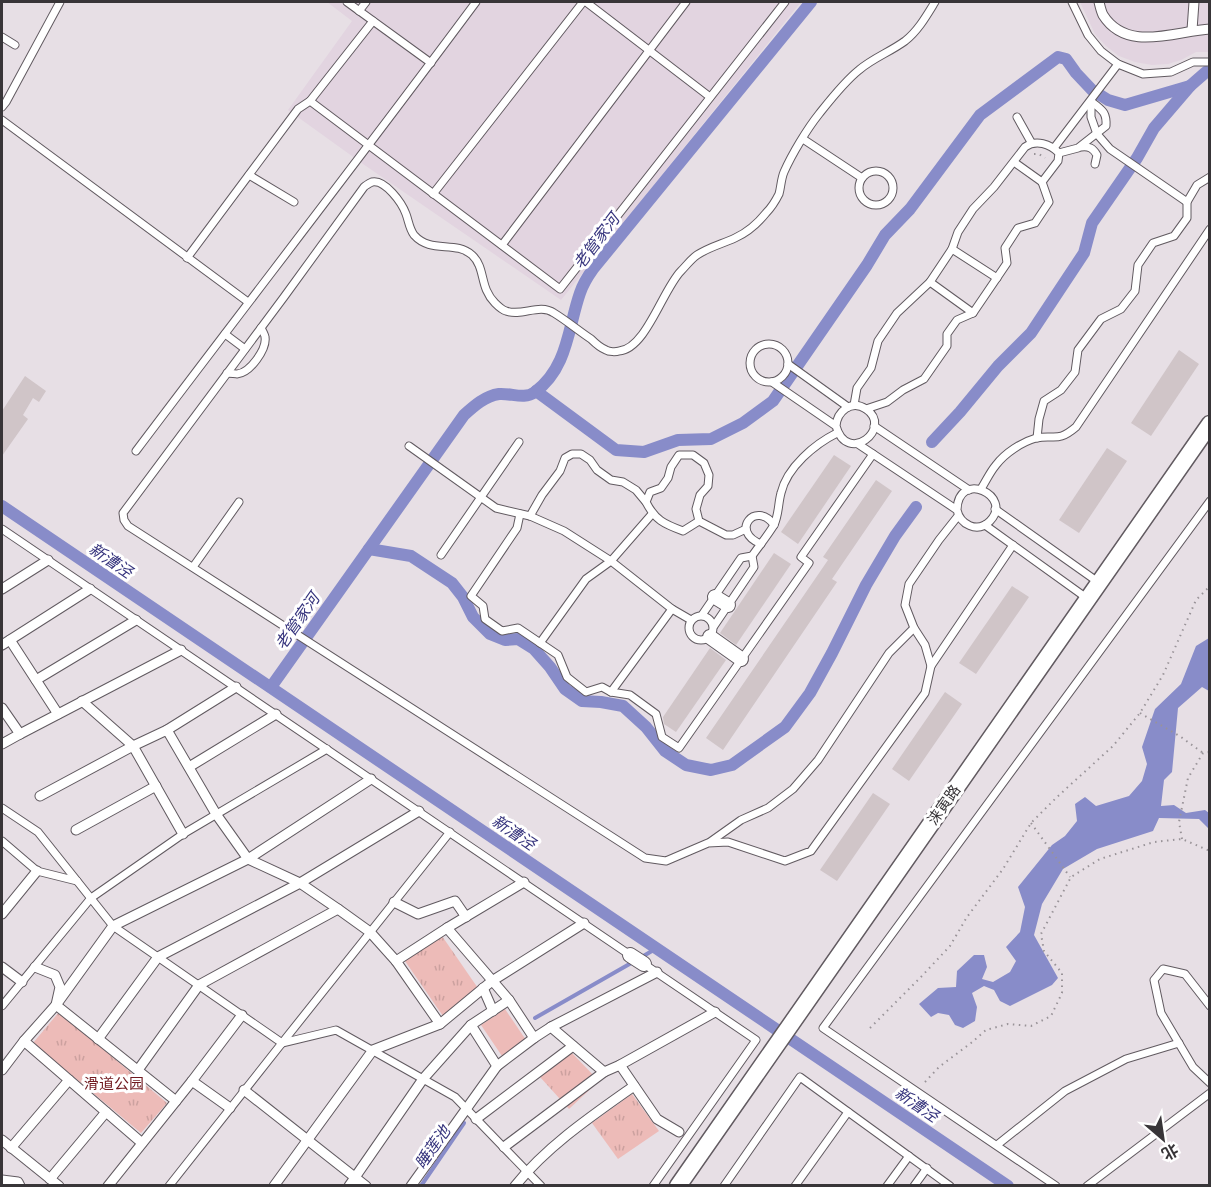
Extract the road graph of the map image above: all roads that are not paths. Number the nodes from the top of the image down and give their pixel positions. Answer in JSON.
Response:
{"nodes":[{"id":1,"x":60,"y":2,"type":"edge"},
{"id":2,"x":347,"y":2,"type":"edge"},
{"id":3,"x":366,"y":2,"type":"edge"},
{"id":4,"x":476,"y":2,"type":"edge"},
{"id":5,"x":584,"y":2,"type":"edge"},
{"id":6,"x":686,"y":2,"type":"edge"},
{"id":7,"x":785,"y":2,"type":"edge"},
{"id":8,"x":935,"y":2,"type":"edge"},
{"id":9,"x":1072,"y":2,"type":"edge"},
{"id":10,"x":1099,"y":2,"type":"edge"},
{"id":11,"x":1194,"y":2,"type":"edge"},
{"id":12,"x":359,"y":11,"type":"junction"},
{"id":13,"x":373,"y":21,"type":"junction"},
{"id":14,"x":1209,"y":29,"type":"edge"},
{"id":15,"x":1192,"y":30,"type":"junction"},
{"id":16,"x":2,"y":37,"type":"edge"},
{"id":17,"x":15,"y":45,"type":"dead end"},
{"id":18,"x":649,"y":50,"type":"junction"},
{"id":19,"x":1209,"y":62,"type":"edge"},
{"id":20,"x":430,"y":63,"type":"junction"},
{"id":21,"x":1118,"y":64,"type":"junction"},
{"id":22,"x":710,"y":97,"type":"junction"},
{"id":23,"x":310,"y":101,"type":"junction"},
{"id":24,"x":1091,"y":101,"type":"junction"},
{"id":25,"x":2,"y":107,"type":"edge"},
{"id":26,"x":1017,"y":117,"type":"dead end"},
{"id":27,"x":2,"y":120,"type":"edge"},
{"id":28,"x":1097,"y":134,"type":"junction"},
{"id":29,"x":803,"y":140,"type":"junction"},
{"id":30,"x":1031,"y":142,"type":"junction"},
{"id":31,"x":369,"y":146,"type":"junction"},
{"id":32,"x":1078,"y":148,"type":"junction"},
{"id":33,"x":1057,"y":151,"type":"junction"},
{"id":34,"x":1014,"y":162,"type":"junction"},
{"id":35,"x":1095,"y":164,"type":"dead end"},
{"id":36,"x":249,"y":175,"type":"junction"},
{"id":37,"x":1209,"y":177,"type":"edge"},
{"id":38,"x":862,"y":178,"type":"junction"},
{"id":39,"x":1042,"y":182,"type":"junction"},
{"id":40,"x":434,"y":194,"type":"junction"},
{"id":41,"x":294,"y":202,"type":"dead end"},
{"id":42,"x":1186,"y":202,"type":"junction"},
{"id":43,"x":1209,"y":229,"type":"edge"},
{"id":44,"x":502,"y":245,"type":"junction"},
{"id":45,"x":952,"y":249,"type":"junction"},
{"id":46,"x":187,"y":258,"type":"junction"},
{"id":47,"x":997,"y":278,"type":"junction"},
{"id":48,"x":930,"y":282,"type":"junction"},
{"id":49,"x":248,"y":302,"type":"junction"},
{"id":50,"x":973,"y":313,"type":"junction"},
{"id":51,"x":261,"y":328,"type":"junction"},
{"id":52,"x":225,"y":334,"type":"junction"},
{"id":53,"x":245,"y":349,"type":"junction"},
{"id":54,"x":788,"y":364,"type":"junction"},
{"id":55,"x":227,"y":373,"type":"junction"},
{"id":56,"x":772,"y":382,"type":"junction"},
{"id":57,"x":851,"y":406,"type":"junction"},
{"id":58,"x":866,"y":409,"type":"junction"},
{"id":59,"x":1209,"y":424,"type":"edge"},
{"id":60,"x":874,"y":426,"type":"junction"},
{"id":61,"x":836,"y":429,"type":"junction"},
{"id":62,"x":1036,"y":438,"type":"junction"},
{"id":63,"x":519,"y":442,"type":"dead end"},
{"id":64,"x":858,"y":444,"type":"junction"},
{"id":65,"x":409,"y":446,"type":"dead end"},
{"id":66,"x":136,"y":451,"type":"dead end"},
{"id":67,"x":873,"y":454,"type":"junction"},
{"id":68,"x":981,"y":489,"type":"junction"},
{"id":69,"x":969,"y":490,"type":"junction"},
{"id":70,"x":481,"y":498,"type":"junction"},
{"id":71,"x":1209,"y":501,"type":"edge"},
{"id":72,"x":239,"y":502,"type":"dead end"},
{"id":73,"x":646,"y":502,"type":"junction"},
{"id":74,"x":995,"y":509,"type":"junction"},
{"id":75,"x":957,"y":513,"type":"junction"},
{"id":76,"x":520,"y":514,"type":"junction"},
{"id":77,"x":652,"y":514,"type":"junction"},
{"id":78,"x":530,"y":516,"type":"junction"},
{"id":79,"x":699,"y":521,"type":"junction"},
{"id":80,"x":774,"y":525,"type":"junction"},
{"id":81,"x":985,"y":525,"type":"junction"},
{"id":82,"x":2,"y":529,"type":"edge"},
{"id":83,"x":746,"y":529,"type":"junction"},
{"id":84,"x":761,"y":544,"type":"junction"},
{"id":85,"x":1013,"y":545,"type":"junction"},
{"id":86,"x":441,"y":555,"type":"dead end"},
{"id":87,"x":752,"y":555,"type":"junction"},
{"id":88,"x":48,"y":560,"type":"junction"},
{"id":89,"x":611,"y":561,"type":"junction"},
{"id":90,"x":193,"y":567,"type":"junction"},
{"id":91,"x":1099,"y":582,"type":"junction"},
{"id":92,"x":90,"y":588,"type":"junction"},
{"id":93,"x":2,"y":589,"type":"edge"},
{"id":94,"x":715,"y":597,"type":"junction"},
{"id":95,"x":1088,"y":599,"type":"junction"},
{"id":96,"x":728,"y":605,"type":"junction"},
{"id":97,"x":672,"y":609,"type":"junction"},
{"id":98,"x":702,"y":615,"type":"junction"},
{"id":99,"x":136,"y":620,"type":"junction"},
{"id":100,"x":691,"y":620,"type":"junction"},
{"id":101,"x":914,"y":628,"type":"junction"},
{"id":102,"x":712,"y":632,"type":"junction"},
{"id":103,"x":6,"y":642,"type":"edge"},
{"id":104,"x":540,"y":643,"type":"junction"},
{"id":105,"x":181,"y":650,"type":"junction"},
{"id":106,"x":741,"y":660,"type":"junction"},
{"id":107,"x":931,"y":666,"type":"junction"},
{"id":108,"x":36,"y":680,"type":"junction"},
{"id":109,"x":236,"y":687,"type":"junction"},
{"id":110,"x":611,"y":693,"type":"junction"},
{"id":111,"x":82,"y":702,"type":"junction"},
{"id":112,"x":2,"y":708,"type":"edge"},
{"id":113,"x":58,"y":714,"type":"junction"},
{"id":114,"x":276,"y":714,"type":"junction"},
{"id":115,"x":166,"y":730,"type":"junction"},
{"id":116,"x":20,"y":734,"type":"junction"},
{"id":117,"x":2,"y":744,"type":"edge"},
{"id":118,"x":133,"y":746,"type":"junction"},
{"id":119,"x":327,"y":749,"type":"junction"},
{"id":120,"x":189,"y":767,"type":"junction"},
{"id":121,"x":371,"y":779,"type":"junction"},
{"id":122,"x":156,"y":786,"type":"junction"},
{"id":123,"x":40,"y":796,"type":"dead end"},
{"id":124,"x":2,"y":808,"type":"edge"},
{"id":125,"x":419,"y":811,"type":"junction"},
{"id":126,"x":216,"y":814,"type":"junction"},
{"id":127,"x":76,"y":830,"type":"dead end"},
{"id":128,"x":450,"y":832,"type":"junction"},
{"id":129,"x":183,"y":834,"type":"junction"},
{"id":130,"x":2,"y":841,"type":"edge"},
{"id":131,"x":708,"y":843,"type":"junction"},
{"id":132,"x":248,"y":859,"type":"junction"},
{"id":133,"x":37,"y":871,"type":"junction"},
{"id":134,"x":77,"y":880,"type":"junction"},
{"id":135,"x":524,"y":882,"type":"junction"},
{"id":136,"x":300,"y":883,"type":"junction"},
{"id":137,"x":91,"y":898,"type":"junction"},
{"id":138,"x":394,"y":902,"type":"junction"},
{"id":139,"x":338,"y":909,"type":"junction"},
{"id":140,"x":2,"y":914,"type":"edge"},
{"id":141,"x":466,"y":917,"type":"junction"},
{"id":142,"x":584,"y":923,"type":"junction"},
{"id":143,"x":113,"y":926,"type":"junction"},
{"id":144,"x":447,"y":928,"type":"junction"},
{"id":145,"x":370,"y":932,"type":"junction"},
{"id":146,"x":158,"y":957,"type":"junction"},
{"id":147,"x":396,"y":961,"type":"junction"},
{"id":148,"x":2,"y":967,"type":"edge"},
{"id":149,"x":34,"y":967,"type":"junction"},
{"id":150,"x":657,"y":972,"type":"junction"},
{"id":151,"x":492,"y":981,"type":"junction"},
{"id":152,"x":22,"y":982,"type":"junction"},
{"id":153,"x":199,"y":986,"type":"junction"},
{"id":154,"x":483,"y":988,"type":"junction"},
{"id":155,"x":509,"y":1000,"type":"junction"},
{"id":156,"x":56,"y":1005,"type":"junction"},
{"id":157,"x":2,"y":1006,"type":"edge"},
{"id":158,"x":1209,"y":1006,"type":"edge"},
{"id":159,"x":493,"y":1011,"type":"junction"},
{"id":160,"x":715,"y":1012,"type":"junction"},
{"id":161,"x":242,"y":1015,"type":"junction"},
{"id":162,"x":440,"y":1024,"type":"junction"},
{"id":163,"x":471,"y":1025,"type":"junction"},
{"id":164,"x":551,"y":1027,"type":"junction"},
{"id":165,"x":534,"y":1038,"type":"junction"},
{"id":166,"x":98,"y":1039,"type":"junction"},
{"id":167,"x":24,"y":1041,"type":"junction"},
{"id":168,"x":282,"y":1043,"type":"junction"},
{"id":169,"x":1179,"y":1043,"type":"junction"},
{"id":170,"x":573,"y":1046,"type":"junction"},
{"id":171,"x":373,"y":1050,"type":"junction"},
{"id":172,"x":620,"y":1065,"type":"junction"},
{"id":173,"x":497,"y":1066,"type":"junction"},
{"id":174,"x":2,"y":1070,"type":"edge"},
{"id":175,"x":138,"y":1070,"type":"junction"},
{"id":176,"x":604,"y":1072,"type":"junction"},
{"id":177,"x":423,"y":1079,"type":"junction"},
{"id":178,"x":69,"y":1080,"type":"junction"},
{"id":179,"x":192,"y":1081,"type":"junction"},
{"id":180,"x":1209,"y":1083,"type":"edge"},
{"id":181,"x":634,"y":1086,"type":"junction"},
{"id":182,"x":244,"y":1090,"type":"junction"},
{"id":183,"x":1209,"y":1093,"type":"edge"},
{"id":184,"x":176,"y":1101,"type":"junction"},
{"id":185,"x":230,"y":1108,"type":"junction"},
{"id":186,"x":466,"y":1108,"type":"junction"},
{"id":187,"x":106,"y":1112,"type":"junction"},
{"id":188,"x":848,"y":1112,"type":"junction"},
{"id":189,"x":476,"y":1119,"type":"junction"},
{"id":190,"x":679,"y":1132,"type":"dead end"},
{"id":191,"x":2,"y":1140,"type":"edge"},
{"id":192,"x":308,"y":1140,"type":"junction"},
{"id":193,"x":142,"y":1143,"type":"junction"},
{"id":194,"x":997,"y":1145,"type":"junction"},
{"id":195,"x":504,"y":1147,"type":"junction"},
{"id":196,"x":11,"y":1148,"type":"junction"},
{"id":197,"x":909,"y":1156,"type":"junction"},
{"id":198,"x":927,"y":1168,"type":"junction"},
{"id":199,"x":527,"y":1171,"type":"junction"},
{"id":200,"x":51,"y":1179,"type":"junction"},
{"id":201,"x":2,"y":1180,"type":"edge"},
{"id":202,"x":352,"y":1181,"type":"edge"},
{"id":203,"x":20,"y":1185,"type":"edge"},
{"id":204,"x":59,"y":1185,"type":"edge"},
{"id":205,"x":108,"y":1185,"type":"edge"},
{"id":206,"x":169,"y":1185,"type":"edge"},
{"id":207,"x":274,"y":1185,"type":"edge"},
{"id":208,"x":366,"y":1185,"type":"edge"},
{"id":209,"x":411,"y":1185,"type":"edge"},
{"id":210,"x":515,"y":1185,"type":"edge"},
{"id":211,"x":541,"y":1185,"type":"edge"},
{"id":212,"x":653,"y":1185,"type":"edge"},
{"id":213,"x":678,"y":1185,"type":"edge"},
{"id":214,"x":724,"y":1185,"type":"edge"},
{"id":215,"x":795,"y":1185,"type":"edge"},
{"id":216,"x":887,"y":1185,"type":"edge"},
{"id":217,"x":914,"y":1185,"type":"edge"},
{"id":218,"x":950,"y":1185,"type":"edge"},
{"id":219,"x":1056,"y":1185,"type":"edge"},
{"id":220,"x":1087,"y":1185,"type":"edge"}],
"edges":[{"from":1,"to":25,"type":"lane"},
{"from":2,"to":12,"type":"lane"},
{"from":3,"to":12,"type":"lane"},
{"from":4,"to":20,"type":"lane"},
{"from":5,"to":18,"type":"lane"},
{"from":5,"to":40,"type":"lane"},
{"from":6,"to":18,"type":"lane"},
{"from":7,"to":22,"type":"lane"},
{"from":8,"to":29,"type":"lane"},
{"from":9,"to":21,"type":"lane"},
{"from":10,"to":15,"type":"street"},
{"from":11,"to":15,"type":"street"},
{"from":12,"to":13,"type":"lane"},
{"from":13,"to":20,"type":"lane"},
{"from":13,"to":23,"type":"lane"},
{"from":14,"to":15,"type":"street"},
{"from":16,"to":17,"type":"lane"},
{"from":18,"to":22,"type":"lane"},
{"from":18,"to":44,"type":"lane"},
{"from":19,"to":21,"type":"lane"},
{"from":20,"to":31,"type":"lane"},
{"from":21,"to":24,"type":"lane"},
{"from":22,"to":44,"type":"lane"},
{"from":23,"to":31,"type":"lane"},
{"from":23,"to":36,"type":"lane"},
{"from":24,"to":28,"type":"lane"},
{"from":24,"to":28,"type":"lane"},
{"from":24,"to":33,"type":"lane"},
{"from":26,"to":30,"type":"lane"},
{"from":27,"to":46,"type":"lane"},
{"from":28,"to":32,"type":"lane"},
{"from":28,"to":42,"type":"lane"},
{"from":29,"to":38,"type":"lane"},
{"from":29,"to":51,"type":"lane"},
{"from":30,"to":33,"type":"lane"},
{"from":30,"to":34,"type":"lane"},
{"from":31,"to":40,"type":"lane"},
{"from":31,"to":49,"type":"lane"},
{"from":32,"to":33,"type":"lane"},
{"from":32,"to":35,"type":"lane"},
{"from":33,"to":39,"type":"lane"},
{"from":34,"to":39,"type":"lane"},
{"from":34,"to":45,"type":"lane"},
{"from":36,"to":41,"type":"lane"},
{"from":36,"to":46,"type":"lane"},
{"from":37,"to":42,"type":"lane"},
{"from":38,"to":38,"type":"lane"},
{"from":39,"to":47,"type":"lane"},
{"from":40,"to":44,"type":"lane"},
{"from":42,"to":62,"type":"lane"},
{"from":43,"to":62,"type":"lane"},
{"from":45,"to":47,"type":"lane"},
{"from":45,"to":48,"type":"lane"},
{"from":46,"to":49,"type":"lane"},
{"from":47,"to":50,"type":"lane"},
{"from":48,"to":50,"type":"lane"},
{"from":48,"to":57,"type":"lane"},
{"from":49,"to":52,"type":"lane"},
{"from":50,"to":58,"type":"lane"},
{"from":51,"to":53,"type":"lane"},
{"from":51,"to":55,"type":"lane"},
{"from":52,"to":53,"type":"lane"},
{"from":52,"to":66,"type":"lane"},
{"from":53,"to":55,"type":"lane"},
{"from":54,"to":56,"type":"lane"},
{"from":54,"to":56,"type":"lane"},
{"from":54,"to":57,"type":"lane"},
{"from":55,"to":90,"type":"lane"},
{"from":56,"to":61,"type":"lane"},
{"from":57,"to":58,"type":"lane"},
{"from":57,"to":61,"type":"lane"},
{"from":58,"to":60,"type":"lane"},
{"from":59,"to":91,"type":"street","name":"涞寅路"},
{"from":60,"to":64,"type":"lane"},
{"from":60,"to":69,"type":"lane"},
{"from":61,"to":64,"type":"lane"},
{"from":61,"to":80,"type":"lane"},
{"from":62,"to":68,"type":"lane"},
{"from":63,"to":70,"type":"lane"},
{"from":64,"to":67,"type":"lane"},
{"from":65,"to":70,"type":"lane"},
{"from":67,"to":75,"type":"lane"},
{"from":67,"to":106,"type":"lane"},
{"from":68,"to":69,"type":"lane"},
{"from":68,"to":74,"type":"lane"},
{"from":69,"to":75,"type":"lane"},
{"from":70,"to":76,"type":"lane"},
{"from":70,"to":86,"type":"lane"},
{"from":71,"to":194,"type":"lane"},
{"from":72,"to":90,"type":"lane"},
{"from":73,"to":77,"type":"lane"},
{"from":73,"to":78,"type":"lane"},
{"from":73,"to":79,"type":"lane"},
{"from":74,"to":81,"type":"lane"},
{"from":74,"to":91,"type":"lane"},
{"from":75,"to":81,"type":"lane"},
{"from":75,"to":101,"type":"lane"},
{"from":76,"to":78,"type":"lane"},
{"from":76,"to":104,"type":"lane"},
{"from":77,"to":79,"type":"lane"},
{"from":77,"to":89,"type":"lane"},
{"from":78,"to":89,"type":"lane"},
{"from":79,"to":83,"type":"lane"},
{"from":80,"to":83,"type":"lane"},
{"from":80,"to":84,"type":"lane"},
{"from":81,"to":85,"type":"lane"},
{"from":82,"to":88,"type":"lane"},
{"from":83,"to":84,"type":"lane"},
{"from":84,"to":87,"type":"lane"},
{"from":85,"to":95,"type":"lane"},
{"from":85,"to":107,"type":"lane"},
{"from":87,"to":94,"type":"lane"},
{"from":87,"to":96,"type":"lane"},
{"from":88,"to":92,"type":"lane"},
{"from":88,"to":93,"type":"street"},
{"from":89,"to":97,"type":"lane"},
{"from":89,"to":104,"type":"lane"},
{"from":90,"to":131,"type":"lane"},
{"from":91,"to":95,"type":"street","name":"涞寅路"},
{"from":92,"to":99,"type":"lane"},
{"from":92,"to":103,"type":"street"},
{"from":94,"to":96,"type":"street"},
{"from":94,"to":98,"type":"lane"},
{"from":95,"to":213,"type":"street","name":"涞寅路"},
{"from":96,"to":102,"type":"lane"},
{"from":97,"to":100,"type":"lane"},
{"from":97,"to":110,"type":"lane"},
{"from":98,"to":100,"type":"lane"},
{"from":98,"to":102,"type":"lane"},
{"from":99,"to":105,"type":"lane"},
{"from":99,"to":108,"type":"street"},
{"from":100,"to":102,"type":"lane"},
{"from":101,"to":107,"type":"lane"},
{"from":101,"to":131,"type":"lane"},
{"from":102,"to":106,"type":"street"},
{"from":103,"to":108,"type":"street"},
{"from":104,"to":110,"type":"lane"},
{"from":105,"to":109,"type":"lane"},
{"from":105,"to":111,"type":"street"},
{"from":106,"to":110,"type":"lane"},
{"from":107,"to":131,"type":"lane"},
{"from":108,"to":113,"type":"street"},
{"from":109,"to":114,"type":"lane"},
{"from":109,"to":115,"type":"street"},
{"from":111,"to":113,"type":"street"},
{"from":111,"to":118,"type":"street"},
{"from":112,"to":116,"type":"street"},
{"from":113,"to":116,"type":"street"},
{"from":114,"to":119,"type":"lane"},
{"from":114,"to":120,"type":"street"},
{"from":115,"to":118,"type":"street"},
{"from":115,"to":120,"type":"street"},
{"from":116,"to":117,"type":"street"},
{"from":118,"to":122,"type":"street"},
{"from":118,"to":123,"type":"street"},
{"from":119,"to":121,"type":"lane"},
{"from":119,"to":126,"type":"lane"},
{"from":120,"to":126,"type":"street"},
{"from":121,"to":125,"type":"lane"},
{"from":121,"to":132,"type":"street"},
{"from":122,"to":127,"type":"street"},
{"from":122,"to":129,"type":"street"},
{"from":124,"to":134,"type":"lane"},
{"from":125,"to":128,"type":"lane"},
{"from":125,"to":136,"type":"street"},
{"from":126,"to":129,"type":"lane"},
{"from":126,"to":132,"type":"street"},
{"from":128,"to":135,"type":"lane"},
{"from":128,"to":138,"type":"lane"},
{"from":129,"to":137,"type":"lane"},
{"from":130,"to":133,"type":"lane"},
{"from":132,"to":136,"type":"street"},
{"from":132,"to":143,"type":"street"},
{"from":133,"to":134,"type":"lane"},
{"from":133,"to":140,"type":"street"},
{"from":134,"to":137,"type":"lane"},
{"from":135,"to":141,"type":"street"},
{"from":135,"to":142,"type":"lane"},
{"from":136,"to":139,"type":"street"},
{"from":136,"to":146,"type":"street"},
{"from":137,"to":143,"type":"lane"},
{"from":137,"to":149,"type":"lane"},
{"from":138,"to":141,"type":"street"},
{"from":138,"to":145,"type":"lane"},
{"from":139,"to":145,"type":"street"},
{"from":139,"to":153,"type":"street"},
{"from":141,"to":144,"type":"street"},
{"from":142,"to":150,"type":"lane"},
{"from":142,"to":151,"type":"street"},
{"from":143,"to":146,"type":"lane"},
{"from":143,"to":156,"type":"street"},
{"from":144,"to":147,"type":"street"},
{"from":144,"to":151,"type":"street"},
{"from":145,"to":147,"type":"street"},
{"from":145,"to":168,"type":"lane"},
{"from":146,"to":153,"type":"lane"},
{"from":146,"to":166,"type":"street"},
{"from":147,"to":162,"type":"street"},
{"from":148,"to":152,"type":"street"},
{"from":149,"to":152,"type":"lane"},
{"from":149,"to":156,"type":"street"},
{"from":150,"to":160,"type":"lane"},
{"from":150,"to":164,"type":"street"},
{"from":151,"to":154,"type":"street"},
{"from":151,"to":155,"type":"street"},
{"from":152,"to":157,"type":"lane"},
{"from":153,"to":161,"type":"lane"},
{"from":153,"to":175,"type":"street"},
{"from":154,"to":159,"type":"street"},
{"from":154,"to":162,"type":"street"},
{"from":155,"to":159,"type":"street"},
{"from":155,"to":165,"type":"street"},
{"from":156,"to":166,"type":"street"},
{"from":156,"to":167,"type":"street"},
{"from":158,"to":169,"type":"lane"},
{"from":159,"to":163,"type":"street"},
{"from":160,"to":172,"type":"street"},
{"from":160,"to":212,"type":"lane"},
{"from":161,"to":168,"type":"lane"},
{"from":161,"to":179,"type":"street"},
{"from":162,"to":171,"type":"street"},
{"from":163,"to":173,"type":"street"},
{"from":163,"to":177,"type":"street"},
{"from":164,"to":165,"type":"street"},
{"from":164,"to":170,"type":"street"},
{"from":165,"to":173,"type":"street"},
{"from":166,"to":175,"type":"street"},
{"from":167,"to":174,"type":"street"},
{"from":167,"to":178,"type":"street"},
{"from":168,"to":171,"type":"lane"},
{"from":168,"to":182,"type":"lane"},
{"from":169,"to":180,"type":"lane"},
{"from":169,"to":194,"type":"lane"},
{"from":170,"to":176,"type":"street"},
{"from":170,"to":189,"type":"street"},
{"from":171,"to":177,"type":"lane"},
{"from":171,"to":192,"type":"street"},
{"from":172,"to":176,"type":"street"},
{"from":172,"to":181,"type":"street"},
{"from":173,"to":186,"type":"street"},
{"from":175,"to":184,"type":"street"},
{"from":176,"to":195,"type":"street"},
{"from":177,"to":186,"type":"lane"},
{"from":177,"to":202,"type":"street"},
{"from":178,"to":187,"type":"street"},
{"from":178,"to":196,"type":"street"},
{"from":179,"to":184,"type":"street"},
{"from":179,"to":185,"type":"street"},
{"from":181,"to":190,"type":"street"},
{"from":181,"to":199,"type":"street"},
{"from":182,"to":185,"type":"lane"},
{"from":182,"to":192,"type":"street"},
{"from":183,"to":220,"type":"lane"},
{"from":184,"to":193,"type":"street"},
{"from":185,"to":206,"type":"lane"},
{"from":186,"to":189,"type":"lane"},
{"from":186,"to":209,"type":"street"},
{"from":187,"to":193,"type":"street"},
{"from":187,"to":200,"type":"street"},
{"from":188,"to":197,"type":"lane"},
{"from":188,"to":214,"type":"lane"},
{"from":188,"to":215,"type":"lane"},
{"from":189,"to":195,"type":"lane"},
{"from":191,"to":196,"type":"street"},
{"from":192,"to":202,"type":"street"},
{"from":192,"to":207,"type":"street"},
{"from":193,"to":205,"type":"street"},
{"from":194,"to":219,"type":"lane"},
{"from":195,"to":199,"type":"lane"},
{"from":196,"to":200,"type":"street"},
{"from":197,"to":198,"type":"lane"},
{"from":197,"to":216,"type":"lane"},
{"from":198,"to":217,"type":"lane"},
{"from":198,"to":218,"type":"lane"},
{"from":199,"to":210,"type":"street"},
{"from":199,"to":211,"type":"lane"},
{"from":200,"to":204,"type":"street"},
{"from":201,"to":203,"type":"street"},
{"from":202,"to":208,"type":"street"}]}
